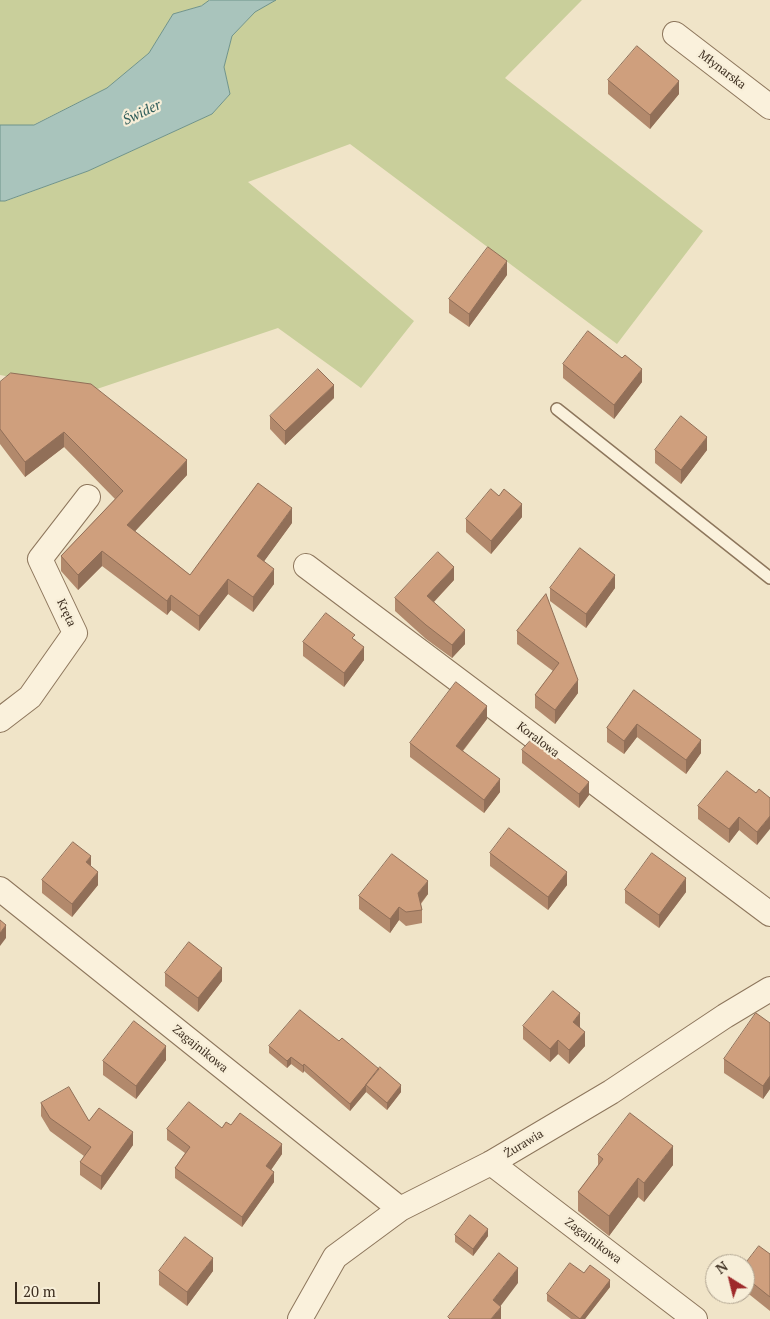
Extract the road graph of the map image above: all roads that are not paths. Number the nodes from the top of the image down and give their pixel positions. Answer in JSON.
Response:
{"nodes":[{"id":1,"x":675,"y":34,"type":"dead end"},
{"id":2,"x":770,"y":107,"type":"edge"},
{"id":3,"x":556,"y":410,"type":"dead end"},
{"id":4,"x":88,"y":497,"type":"dead end"},
{"id":5,"x":306,"y":566,"type":"dead end"},
{"id":6,"x":770,"y":578,"type":"edge"},
{"id":7,"x":0,"y":720,"type":"edge"},
{"id":8,"x":0,"y":889,"type":"edge"},
{"id":9,"x":770,"y":914,"type":"edge"},
{"id":10,"x":770,"y":989,"type":"edge"},
{"id":11,"x":491,"y":1164,"type":"junction"},
{"id":12,"x":400,"y":1209,"type":"junction"},
{"id":13,"x":300,"y":1319,"type":"edge"},
{"id":14,"x":695,"y":1319,"type":"edge"}],
"edges":[{"from":1,"to":2,"type":"street","name":"Młynarska"},
{"from":3,"to":6,"type":"lane"},
{"from":4,"to":7,"type":"street","name":"Kręta"},
{"from":5,"to":9,"type":"street","name":"Koralowa"},
{"from":8,"to":12,"type":"street","name":"Zagajnikowa"},
{"from":10,"to":11,"type":"street","name":"Żurawia"},
{"from":11,"to":12,"type":"street","name":"Żurawia"},
{"from":11,"to":14,"type":"street","name":"Zagajnikowa"},
{"from":12,"to":13,"type":"street","name":"Żurawia"}]}
